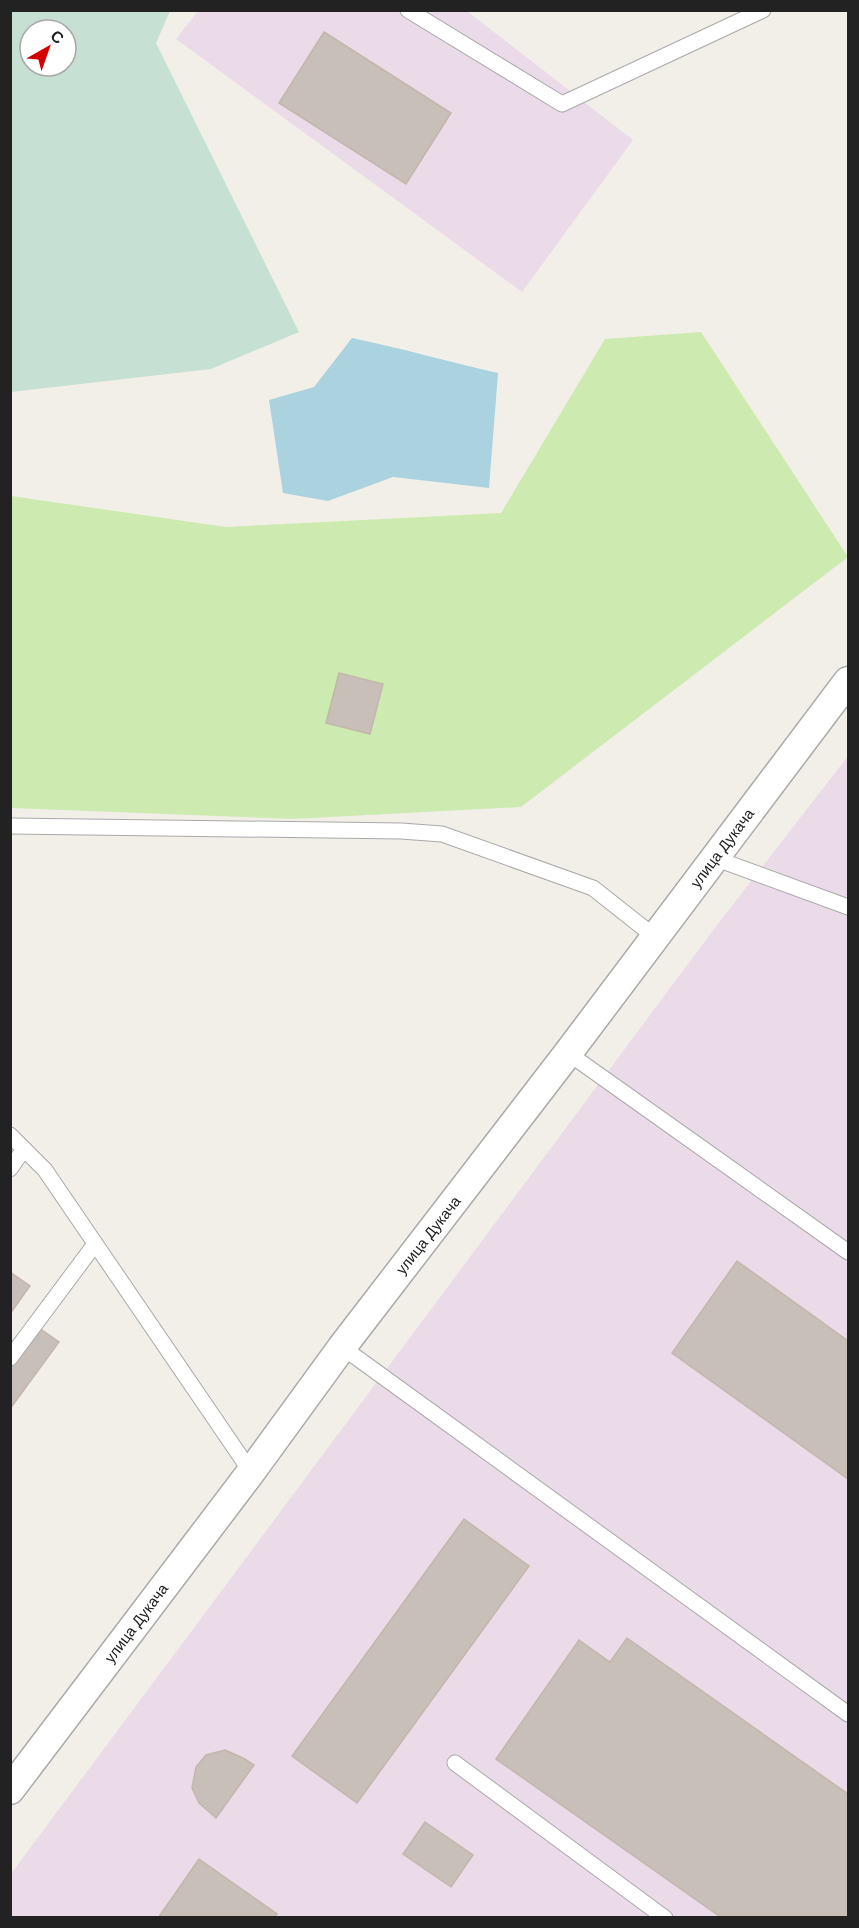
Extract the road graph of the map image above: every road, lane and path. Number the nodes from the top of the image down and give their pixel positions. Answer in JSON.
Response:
{"nodes":[{"id":1,"x":408,"y":10,"type":"edge"},
{"id":2,"x":763,"y":10,"type":"edge"},
{"id":3,"x":849,"y":681,"type":"edge"},
{"id":4,"x":10,"y":826,"type":"edge"},
{"id":5,"x":714,"y":858,"type":"junction"},
{"id":6,"x":849,"y":907,"type":"edge"},
{"id":7,"x":655,"y":937,"type":"junction"},
{"id":8,"x":568,"y":1053,"type":"junction"},
{"id":9,"x":10,"y":1135,"type":"edge"},
{"id":10,"x":24,"y":1149,"type":"junction"},
{"id":11,"x":10,"y":1169,"type":"edge"},
{"id":12,"x":95,"y":1244,"type":"junction"},
{"id":13,"x":849,"y":1252,"type":"edge"},
{"id":14,"x":342,"y":1347,"type":"junction"},
{"id":15,"x":10,"y":1358,"type":"edge"},
{"id":16,"x":251,"y":1472,"type":"junction"},
{"id":17,"x":849,"y":1714,"type":"edge"},
{"id":18,"x":455,"y":1763,"type":"dead end"},
{"id":19,"x":10,"y":1790,"type":"edge"},
{"id":20,"x":665,"y":1917,"type":"edge"}],
"edges":[{"from":1,"to":2,"type":"lane"},
{"from":3,"to":5,"type":"street","name":"улица Дукача"},
{"from":4,"to":7,"type":"lane"},
{"from":5,"to":6,"type":"lane"},
{"from":5,"to":7,"type":"street","name":"улица Дукача"},
{"from":7,"to":8,"type":"street","name":"улица Дукача"},
{"from":8,"to":13,"type":"lane"},
{"from":8,"to":14,"type":"street","name":"улица Дукача"},
{"from":9,"to":10,"type":"lane"},
{"from":10,"to":11,"type":"lane"},
{"from":10,"to":12,"type":"lane"},
{"from":12,"to":15,"type":"lane"},
{"from":12,"to":16,"type":"lane"},
{"from":14,"to":16,"type":"street","name":"улица Дукача"},
{"from":14,"to":17,"type":"lane"},
{"from":16,"to":19,"type":"street","name":"улица Дукача"},
{"from":18,"to":20,"type":"lane"}]}
